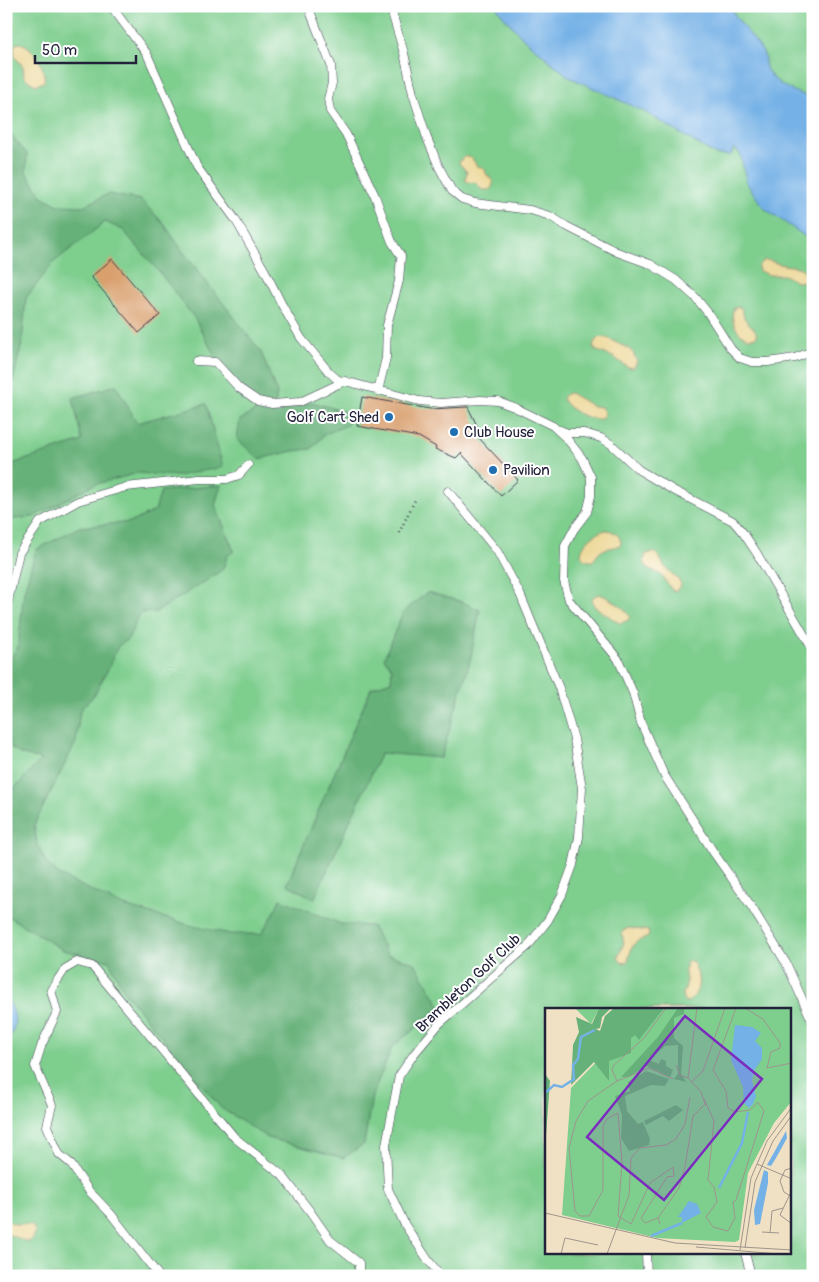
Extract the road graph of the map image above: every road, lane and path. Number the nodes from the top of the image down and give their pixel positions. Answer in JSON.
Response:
{"nodes":[{"id":1,"x":111,"y":6,"type":"edge"},
{"id":2,"x":308,"y":6,"type":"edge"},
{"id":3,"x":390,"y":6,"type":"edge"},
{"id":4,"x":813,"y":351,"type":"edge"},
{"id":5,"x":196,"y":360,"type":"dead end"},
{"id":6,"x":346,"y":381,"type":"junction"},
{"id":7,"x":378,"y":391,"type":"junction"},
{"id":8,"x":553,"y":426,"type":"junction"},
{"id":9,"x":248,"y":465,"type":"dead end"},
{"id":10,"x":448,"y":491,"type":"dead end"},
{"id":11,"x":415,"y":500,"type":"dead end"},
{"id":12,"x":399,"y":533,"type":"dead end"},
{"id":13,"x":6,"y":610,"type":"edge"},
{"id":14,"x":813,"y":650,"type":"edge"},
{"id":15,"x":813,"y":1023,"type":"edge"},
{"id":16,"x":646,"y":1254,"type":"edge"},
{"id":17,"x":745,"y":1254,"type":"edge"},
{"id":18,"x":159,"y":1276,"type":"edge"},
{"id":19,"x":359,"y":1276,"type":"edge"},
{"id":20,"x":441,"y":1276,"type":"edge"},
{"id":21,"x":647,"y":1276,"type":"edge"},
{"id":22,"x":751,"y":1276,"type":"edge"}],
"edges":[{"from":1,"to":6,"type":"lane"},
{"from":2,"to":7,"type":"lane"},
{"from":3,"to":4,"type":"lane"},
{"from":5,"to":6,"type":"lane"},
{"from":6,"to":7,"type":"lane"},
{"from":7,"to":8,"type":"lane"},
{"from":8,"to":14,"type":"lane"},
{"from":8,"to":15,"type":"lane"},
{"from":9,"to":13,"type":"lane"},
{"from":10,"to":20,"type":"lane","name":"Brambleton Golf Club"},
{"from":11,"to":12,"type":"path"},
{"from":16,"to":21,"type":"lane"},
{"from":17,"to":22,"type":"lane"},
{"from":18,"to":19,"type":"lane"}]}
